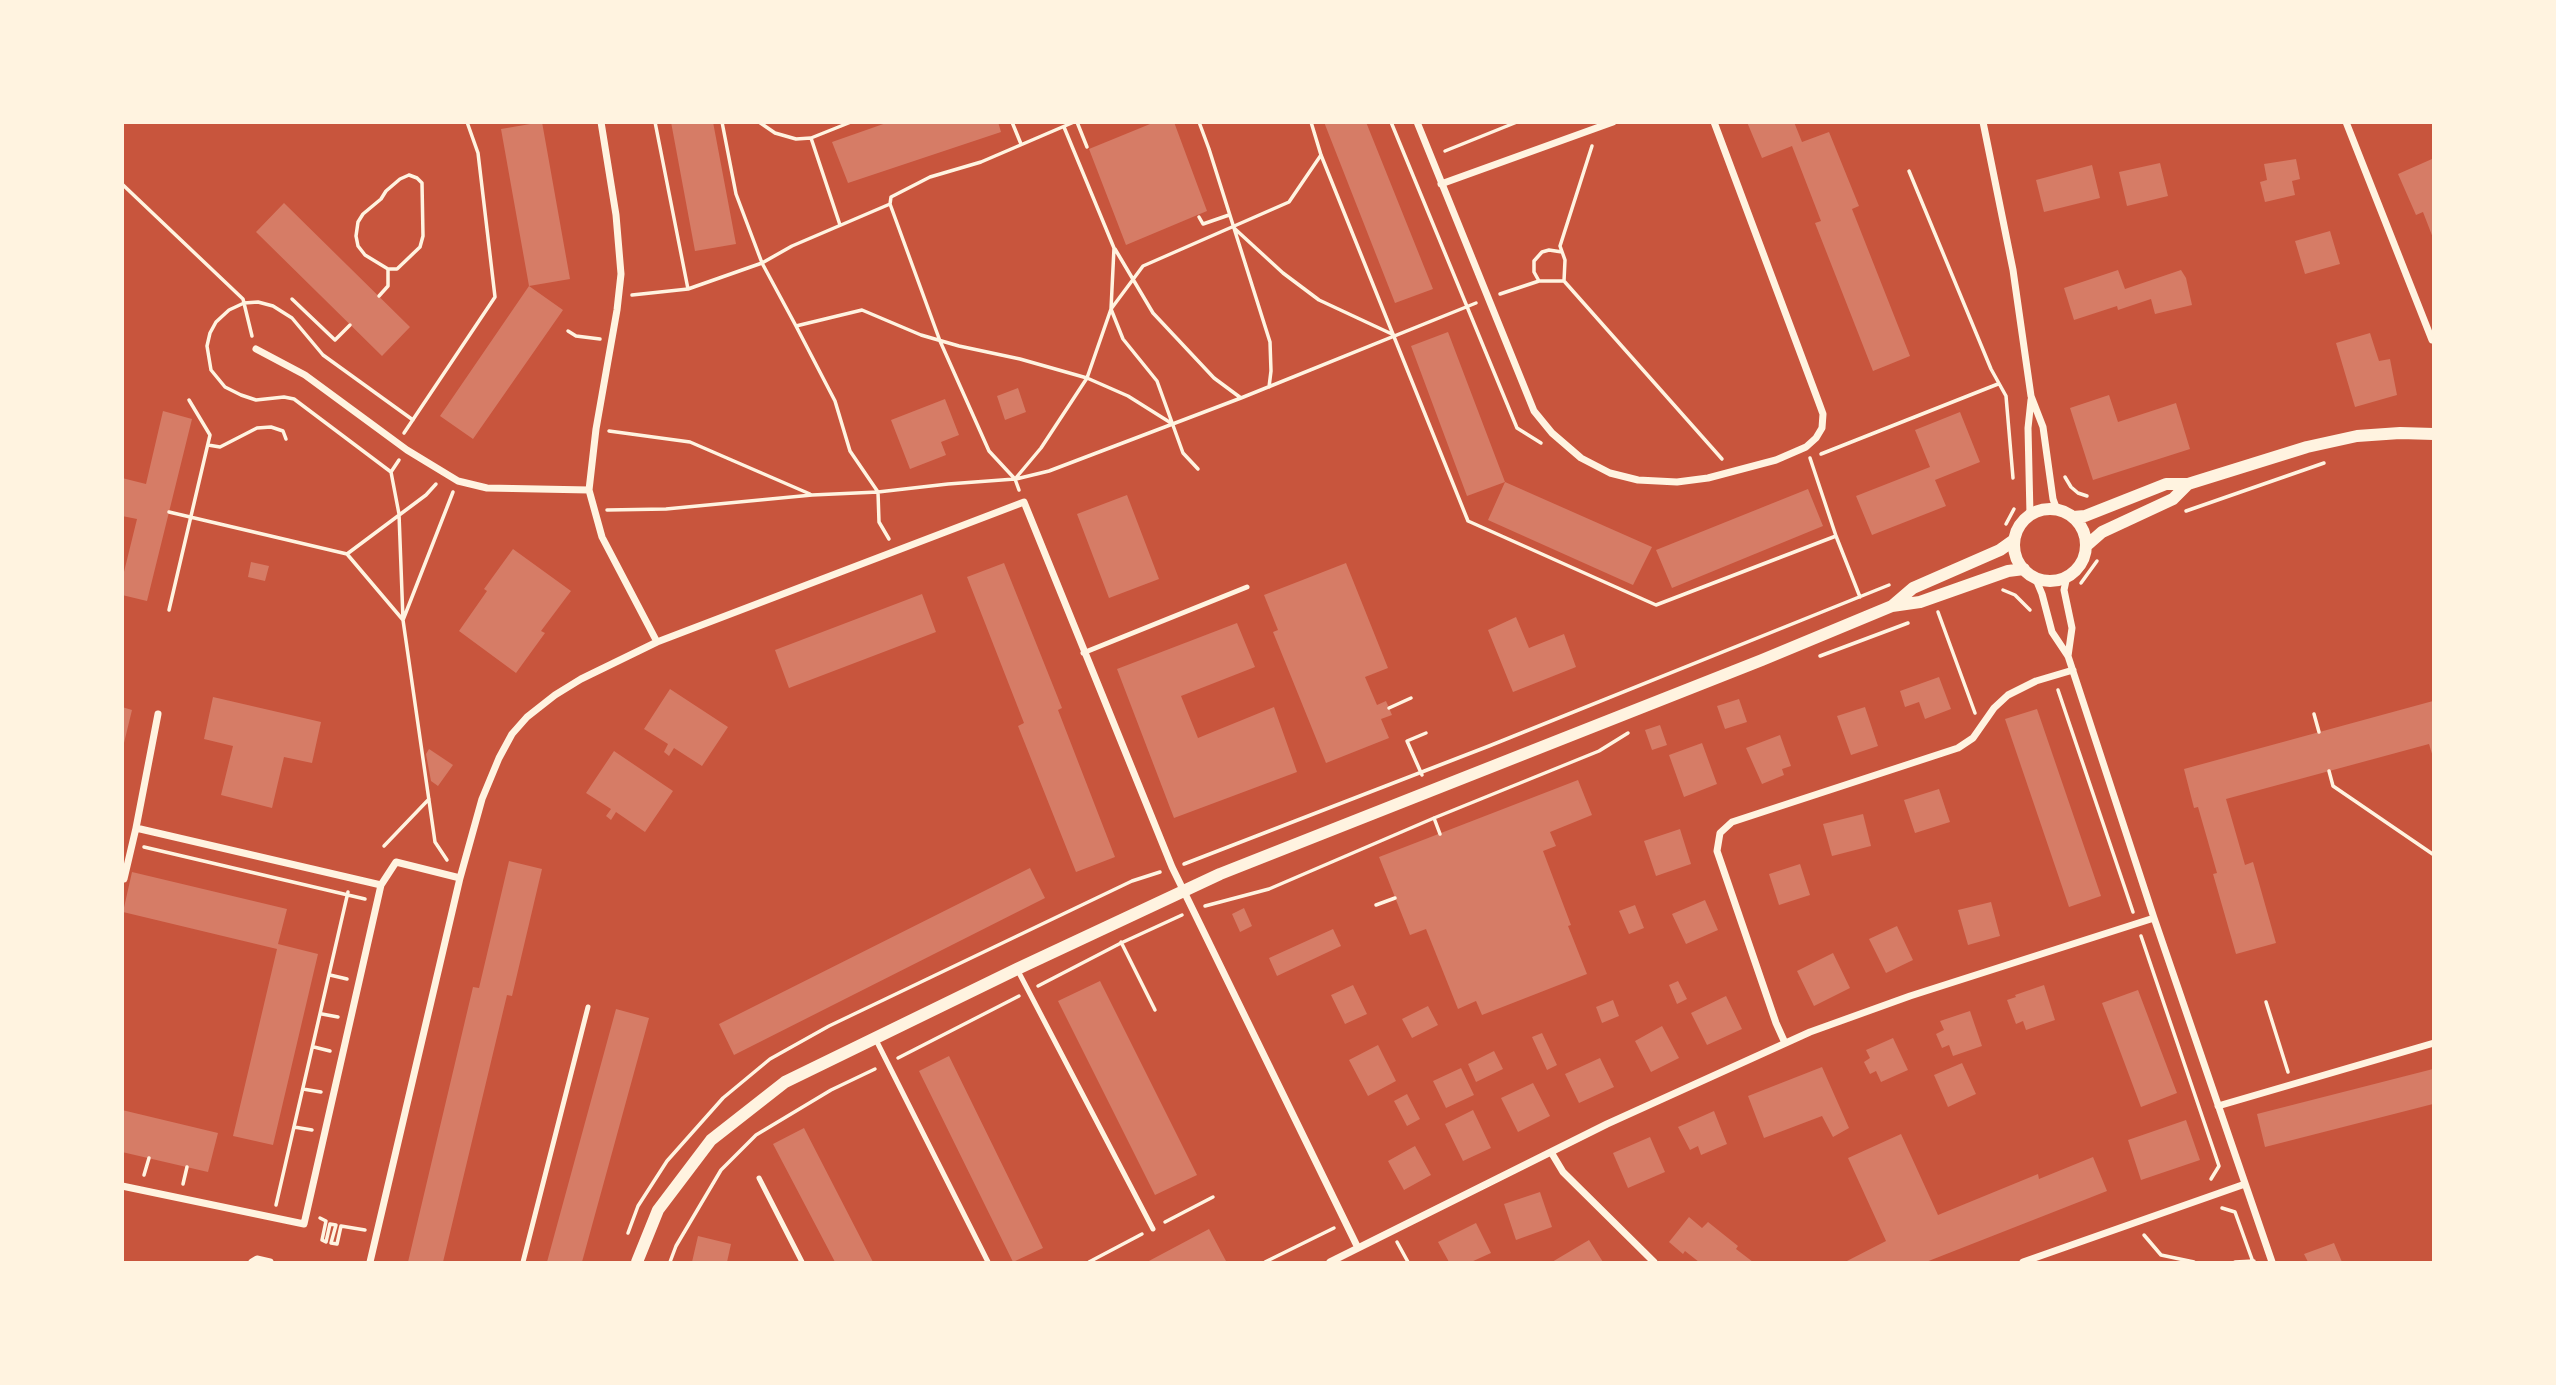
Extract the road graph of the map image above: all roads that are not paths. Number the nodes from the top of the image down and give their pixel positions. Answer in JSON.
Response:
{"nodes":[{"id":1,"x":601,"y":122,"type":"edge"},
{"id":2,"x":1417,"y":122,"type":"edge"},
{"id":3,"x":1613,"y":122,"type":"edge"},
{"id":4,"x":1714,"y":122,"type":"edge"},
{"id":5,"x":1983,"y":122,"type":"edge"},
{"id":6,"x":2346,"y":122,"type":"edge"},
{"id":7,"x":1441,"y":184,"type":"junction"},
{"id":8,"x":2432,"y":340,"type":"dead end"},
{"id":9,"x":256,"y":349,"type":"road end"},
{"id":10,"x":2031,"y":396,"type":"junction"},
{"id":11,"x":2434,"y":434,"type":"edge"},
{"id":12,"x":2188,"y":484,"type":"junction"},
{"id":13,"x":589,"y":490,"type":"junction"},
{"id":14,"x":2057,"y":510,"type":"junction"},
{"id":15,"x":2030,"y":515,"type":"junction"},
{"id":16,"x":2073,"y":517,"type":"junction"},
{"id":17,"x":2014,"y":540,"type":"junction"},
{"id":18,"x":2086,"y":546,"type":"junction"},
{"id":19,"x":2029,"y":573,"type":"junction"},
{"id":20,"x":2067,"y":576,"type":"junction"},
{"id":21,"x":1247,"y":587,"type":"dead end"},
{"id":22,"x":1892,"y":606,"type":"junction"},
{"id":23,"x":657,"y":642,"type":"junction"},
{"id":24,"x":1083,"y":653,"type":"junction"},
{"id":25,"x":2068,"y":656,"type":"junction"},
{"id":26,"x":2073,"y":670,"type":"junction"},
{"id":27,"x":158,"y":715,"type":"dead end"},
{"id":28,"x":136,"y":828,"type":"junction"},
{"id":29,"x":460,"y":878,"type":"junction"},
{"id":30,"x":124,"y":879,"type":"edge"},
{"id":31,"x":381,"y":885,"type":"junction"},
{"id":32,"x":1184,"y":891,"type":"junction"},
{"id":33,"x":2154,"y":918,"type":"junction"},
{"id":34,"x":1017,"y":969,"type":"junction"},
{"id":35,"x":588,"y":1007,"type":"dead end"},
{"id":36,"x":875,"y":1038,"type":"junction"},
{"id":37,"x":1785,"y":1043,"type":"junction"},
{"id":38,"x":2434,"y":1043,"type":"edge"},
{"id":39,"x":2218,"y":1106,"type":"junction"},
{"id":40,"x":1550,"y":1152,"type":"junction"},
{"id":41,"x":759,"y":1178,"type":"dead end"},
{"id":42,"x":2245,"y":1184,"type":"junction"},
{"id":43,"x":122,"y":1186,"type":"edge"},
{"id":44,"x":1153,"y":1228,"type":"dead end"},
{"id":45,"x":1358,"y":1248,"type":"junction"},
{"id":46,"x":2271,"y":1260,"type":"edge"},
{"id":47,"x":252,"y":1262,"type":"edge"},
{"id":48,"x":270,"y":1262,"type":"edge"},
{"id":49,"x":370,"y":1262,"type":"edge"},
{"id":50,"x":523,"y":1262,"type":"edge"},
{"id":51,"x":637,"y":1262,"type":"edge"},
{"id":52,"x":802,"y":1262,"type":"edge"},
{"id":53,"x":988,"y":1262,"type":"edge"},
{"id":54,"x":1330,"y":1262,"type":"edge"},
{"id":55,"x":1654,"y":1262,"type":"edge"},
{"id":56,"x":2023,"y":1262,"type":"edge"}],
"edges":[{"from":1,"to":13,"type":"street"},
{"from":2,"to":7,"type":"street"},
{"from":3,"to":7,"type":"street"},
{"from":4,"to":7,"type":"street"},
{"from":5,"to":10,"type":"street"},
{"from":6,"to":8,"type":"street"},
{"from":9,"to":13,"type":"street"},
{"from":10,"to":14,"type":"street"},
{"from":10,"to":15,"type":"street"},
{"from":11,"to":12,"type":"street"},
{"from":12,"to":16,"type":"street"},
{"from":12,"to":18,"type":"street"},
{"from":13,"to":23,"type":"street"},
{"from":14,"to":15,"type":"street"},
{"from":14,"to":16,"type":"street"},
{"from":15,"to":17,"type":"street"},
{"from":16,"to":18,"type":"street"},
{"from":17,"to":19,"type":"street"},
{"from":17,"to":22,"type":"street"},
{"from":18,"to":20,"type":"street"},
{"from":19,"to":20,"type":"street"},
{"from":19,"to":22,"type":"street"},
{"from":19,"to":25,"type":"street"},
{"from":20,"to":25,"type":"street"},
{"from":21,"to":24,"type":"lane"},
{"from":22,"to":32,"type":"street"},
{"from":23,"to":24,"type":"street"},
{"from":23,"to":29,"type":"street"},
{"from":24,"to":32,"type":"street"},
{"from":25,"to":26,"type":"street"},
{"from":26,"to":33,"type":"street"},
{"from":26,"to":37,"type":"street"},
{"from":27,"to":28,"type":"street"},
{"from":28,"to":30,"type":"street"},
{"from":28,"to":31,"type":"street"},
{"from":29,"to":31,"type":"street"},
{"from":29,"to":49,"type":"street"},
{"from":31,"to":43,"type":"street"},
{"from":32,"to":34,"type":"street"},
{"from":32,"to":45,"type":"street"},
{"from":33,"to":37,"type":"street"},
{"from":33,"to":39,"type":"street"},
{"from":34,"to":36,"type":"street"},
{"from":34,"to":44,"type":"lane"},
{"from":35,"to":50,"type":"lane"},
{"from":36,"to":51,"type":"street"},
{"from":36,"to":53,"type":"lane"},
{"from":37,"to":40,"type":"street"},
{"from":38,"to":39,"type":"street"},
{"from":39,"to":42,"type":"street"},
{"from":40,"to":45,"type":"street"},
{"from":40,"to":55,"type":"street"},
{"from":41,"to":52,"type":"lane"},
{"from":42,"to":46,"type":"street"},
{"from":42,"to":56,"type":"street"},
{"from":45,"to":54,"type":"street"},
{"from":47,"to":48,"type":"street"}]}
